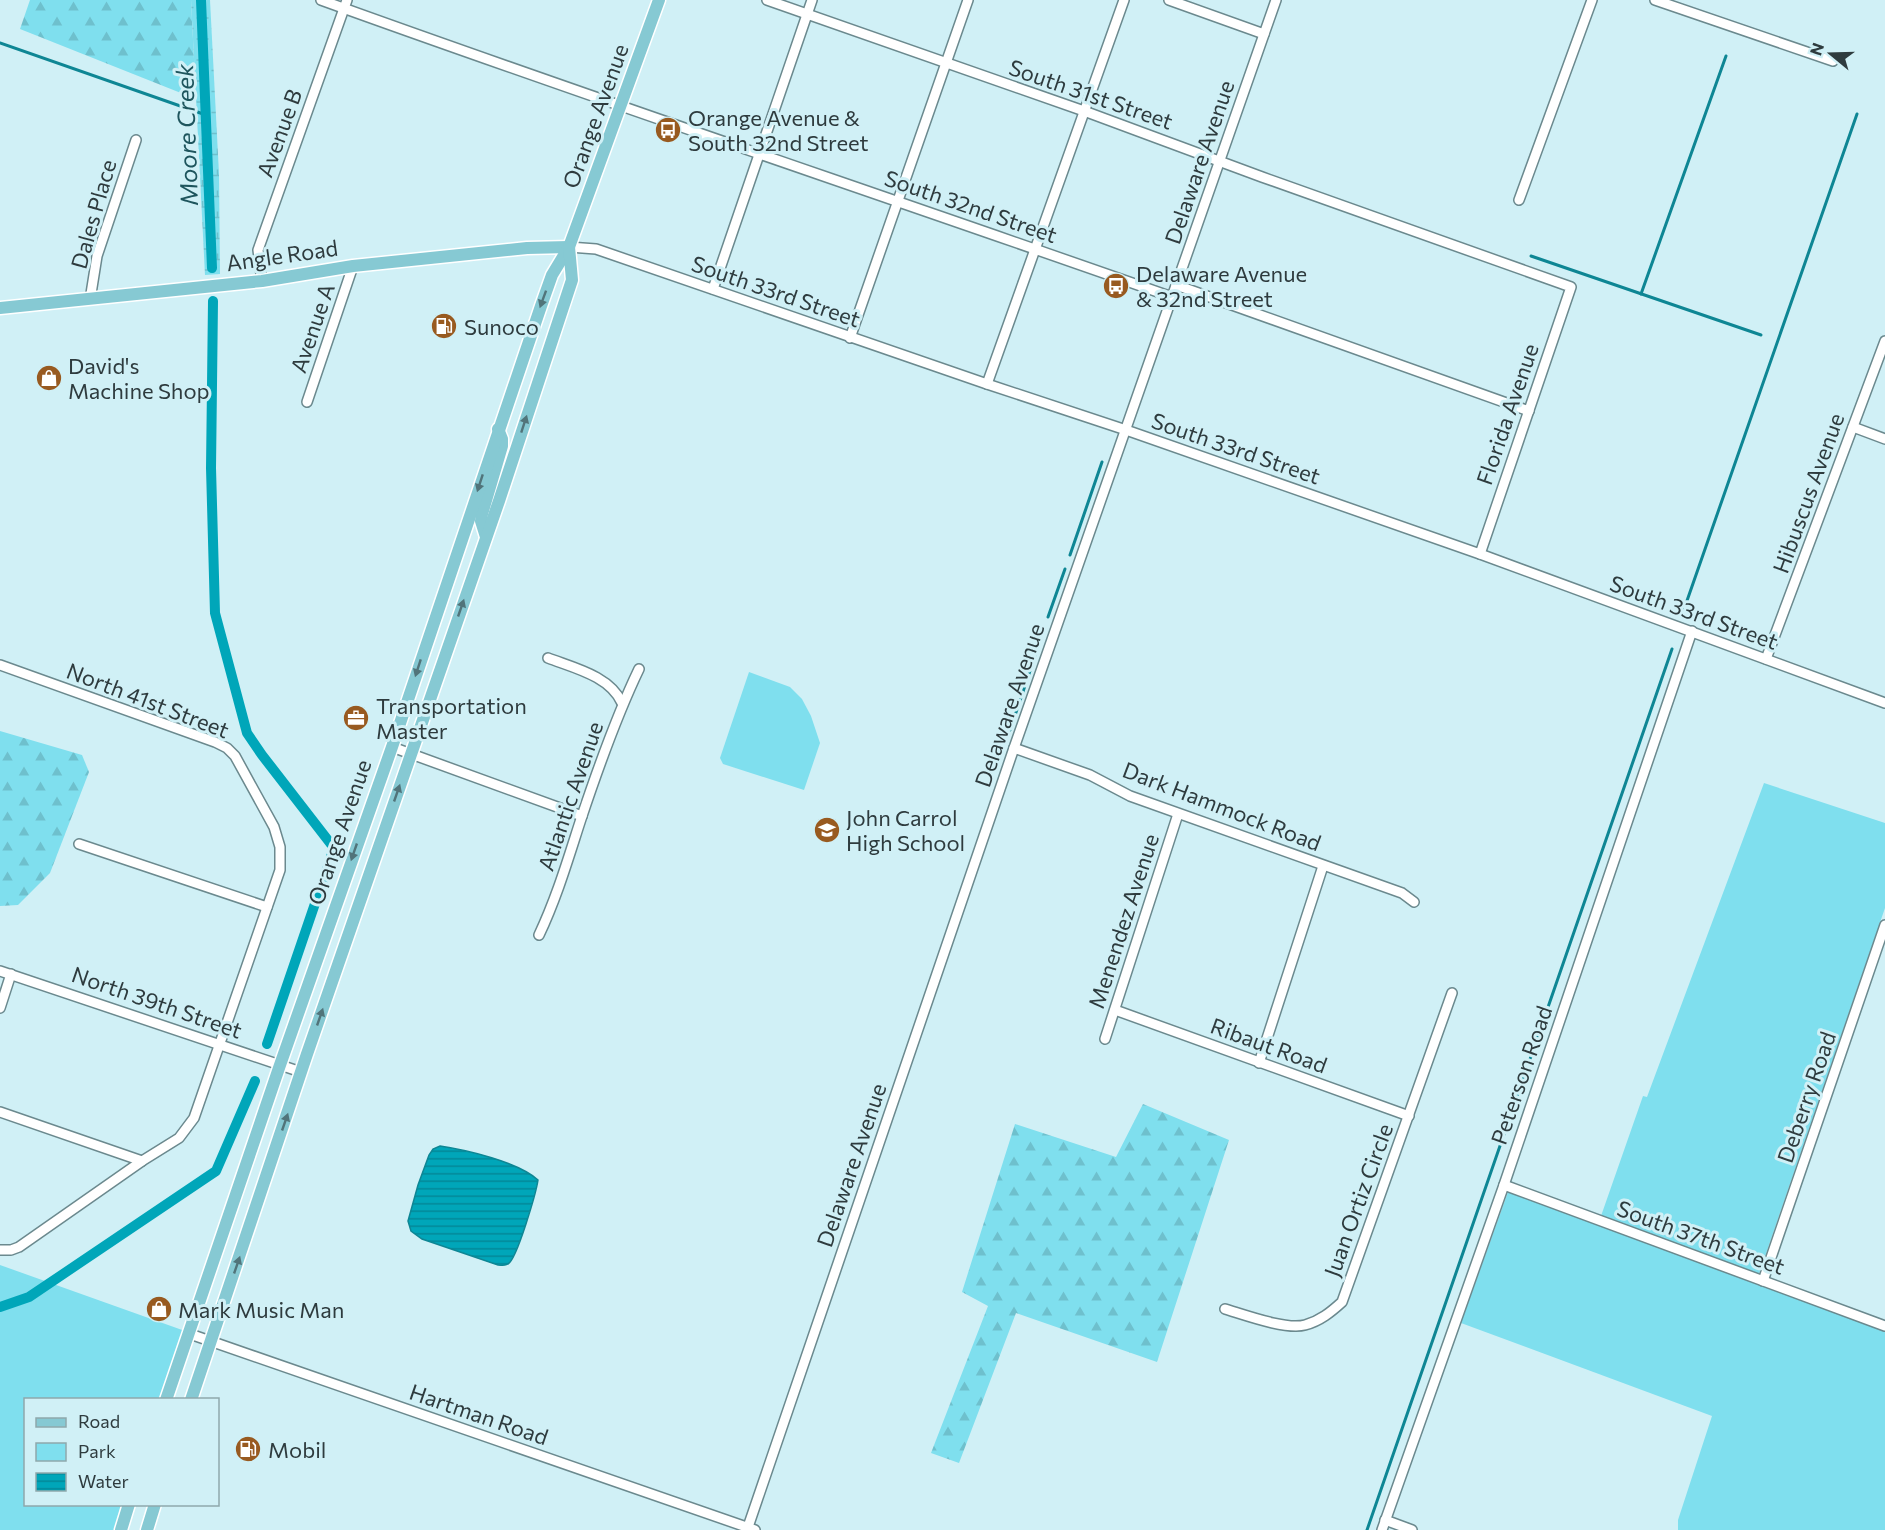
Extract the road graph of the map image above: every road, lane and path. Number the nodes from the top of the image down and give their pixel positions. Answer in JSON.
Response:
{"nodes":[{"id":1,"x":321,"y":0,"type":"edge"},
{"id":2,"x":659,"y":0,"type":"edge"},
{"id":3,"x":767,"y":0,"type":"edge"},
{"id":4,"x":812,"y":0,"type":"edge"},
{"id":5,"x":968,"y":0,"type":"edge"},
{"id":6,"x":1124,"y":0,"type":"edge"},
{"id":7,"x":1169,"y":0,"type":"edge"},
{"id":8,"x":1276,"y":0,"type":"edge"},
{"id":9,"x":1592,"y":0,"type":"edge"},
{"id":10,"x":1655,"y":0,"type":"edge"},
{"id":11,"x":346,"y":4,"type":"edge"},
{"id":12,"x":808,"y":14,"type":"junction"},
{"id":13,"x":1264,"y":34,"type":"junction"},
{"id":14,"x":1833,"y":61,"type":"dead end"},
{"id":15,"x":945,"y":64,"type":"junction"},
{"id":16,"x":621,"y":107,"type":"junction"},
{"id":17,"x":1084,"y":111,"type":"junction"},
{"id":18,"x":136,"y":140,"type":"dead end"},
{"id":19,"x":760,"y":153,"type":"junction"},
{"id":20,"x":1220,"y":160,"type":"junction"},
{"id":21,"x":1520,"y":200,"type":"dead end"},
{"id":22,"x":898,"y":201,"type":"junction"},
{"id":23,"x":569,"y":247,"type":"junction"},
{"id":24,"x":1036,"y":249,"type":"junction"},
{"id":25,"x":353,"y":266,"type":"junction"},
{"id":26,"x":262,"y":281,"type":"junction"},
{"id":27,"x":1176,"y":285,"type":"junction"},
{"id":28,"x":1571,"y":287,"type":"joint"},
{"id":29,"x":713,"y":289,"type":"junction"},
{"id":30,"x":1172,"y":297,"type":"junction"},
{"id":31,"x":90,"y":300,"type":"junction"},
{"id":32,"x":0,"y":308,"type":"edge"},
{"id":33,"x":850,"y":338,"type":"junction"},
{"id":34,"x":1885,"y":341,"type":"edge"},
{"id":35,"x":987,"y":384,"type":"junction"},
{"id":36,"x":307,"y":402,"type":"dead end"},
{"id":37,"x":1529,"y":411,"type":"junction"},
{"id":38,"x":1853,"y":427,"type":"junction"},
{"id":39,"x":498,"y":429,"type":"junction"},
{"id":40,"x":1126,"y":430,"type":"junction"},
{"id":41,"x":1885,"y":439,"type":"edge"},
{"id":42,"x":486,"y":537,"type":"junction"},
{"id":43,"x":1480,"y":554,"type":"junction"},
{"id":44,"x":1692,"y":631,"type":"junction"},
{"id":45,"x":548,"y":658,"type":"dead end"},
{"id":46,"x":1767,"y":659,"type":"junction"},
{"id":47,"x":0,"y":665,"type":"edge"},
{"id":48,"x":639,"y":669,"type":"dead end"},
{"id":49,"x":622,"y":703,"type":"junction"},
{"id":50,"x":1885,"y":703,"type":"edge"},
{"id":51,"x":392,"y":747,"type":"junction"},
{"id":52,"x":1014,"y":748,"type":"junction"},
{"id":53,"x":410,"y":753,"type":"junction"},
{"id":54,"x":1178,"y":814,"type":"junction"},
{"id":55,"x":582,"y":816,"type":"junction"},
{"id":56,"x":79,"y":844,"type":"dead end"},
{"id":57,"x":1323,"y":866,"type":"junction"},
{"id":58,"x":1414,"y":902,"type":"dead end"},
{"id":59,"x":267,"y":907,"type":"junction"},
{"id":60,"x":1885,"y":925,"type":"edge"},
{"id":61,"x":539,"y":935,"type":"dead end"},
{"id":62,"x":0,"y":970,"type":"edge"},
{"id":63,"x":11,"y":974,"type":"junction"},
{"id":64,"x":1452,"y":993,"type":"dead end"},
{"id":65,"x":0,"y":1008,"type":"edge"},
{"id":66,"x":1115,"y":1010,"type":"junction"},
{"id":67,"x":1104,"y":1039,"type":"dead end"},
{"id":68,"x":221,"y":1044,"type":"junction"},
{"id":69,"x":1259,"y":1063,"type":"junction"},
{"id":70,"x":280,"y":1065,"type":"junction"},
{"id":71,"x":301,"y":1072,"type":"junction"},
{"id":72,"x":0,"y":1112,"type":"edge"},
{"id":73,"x":1409,"y":1116,"type":"junction"},
{"id":74,"x":142,"y":1161,"type":"junction"},
{"id":75,"x":1504,"y":1185,"type":"junction"},
{"id":76,"x":0,"y":1250,"type":"edge"},
{"id":77,"x":1763,"y":1281,"type":"junction"},
{"id":78,"x":1225,"y":1309,"type":"dead end"},
{"id":79,"x":1885,"y":1326,"type":"edge"},
{"id":80,"x":190,"y":1334,"type":"junction"},
{"id":81,"x":211,"y":1342,"type":"junction"},
{"id":82,"x":167,"y":1398,"type":"edge"},
{"id":83,"x":192,"y":1398,"type":"edge"},
{"id":84,"x":128,"y":1506,"type":"edge"},
{"id":85,"x":154,"y":1506,"type":"edge"},
{"id":86,"x":1383,"y":1525,"type":"edge"},
{"id":87,"x":751,"y":1529,"type":"edge"},
{"id":88,"x":121,"y":1530,"type":"edge"},
{"id":89,"x":147,"y":1530,"type":"edge"},
{"id":90,"x":1412,"y":1530,"type":"edge"}],
"edges":[{"from":1,"to":11,"type":"street","name":"South 32nd Street"},
{"from":2,"to":16,"type":"main road","name":"Orange Avenue"},
{"from":3,"to":12,"type":"street","name":"South 31st Street"},
{"from":4,"to":12,"type":"street"},
{"from":5,"to":15,"type":"street"},
{"from":6,"to":17,"type":"street"},
{"from":7,"to":13,"type":"street"},
{"from":8,"to":13,"type":"street","name":"Delaware Avenue"},
{"from":9,"to":21,"type":"street"},
{"from":10,"to":14,"type":"street"},
{"from":11,"to":16,"type":"street","name":"South 32nd Street"},
{"from":11,"to":26,"type":"street","name":"Avenue B"},
{"from":12,"to":15,"type":"street","name":"South 31st Street"},
{"from":12,"to":19,"type":"street"},
{"from":13,"to":20,"type":"street","name":"Delaware Avenue"},
{"from":15,"to":17,"type":"street","name":"South 31st Street"},
{"from":15,"to":22,"type":"street"},
{"from":16,"to":19,"type":"street","name":"South 32nd Street"},
{"from":16,"to":23,"type":"main road","name":"Orange Avenue"},
{"from":17,"to":20,"type":"street","name":"South 31st Street"},
{"from":17,"to":24,"type":"street"},
{"from":18,"to":31,"type":"street","name":"Dales Place"},
{"from":19,"to":22,"type":"street","name":"South 32nd Street"},
{"from":19,"to":29,"type":"street"},
{"from":20,"to":27,"type":"street","name":"Delaware Avenue"},
{"from":20,"to":28,"type":"street","name":"South 31st Street"},
{"from":22,"to":24,"type":"street","name":"South 32nd Street"},
{"from":22,"to":33,"type":"street"},
{"from":23,"to":25,"type":"main road","name":"Angle Road"},
{"from":23,"to":29,"type":"street","name":"South 33rd Street"},
{"from":23,"to":39,"type":"main road","name":"Orange Avenue","one_way":true},
{"from":42,"to":23,"type":"main road","name":"Orange Avenue","one_way":true},
{"from":24,"to":30,"type":"street","name":"South 32nd Street"},
{"from":24,"to":35,"type":"street"},
{"from":25,"to":26,"type":"main road","name":"Angle Road"},
{"from":25,"to":36,"type":"street","name":"Avenue A"},
{"from":26,"to":31,"type":"main road","name":"Angle Road"},
{"from":27,"to":30,"type":"street","name":"Delaware Avenue"},
{"from":27,"to":37,"type":"street"},
{"from":28,"to":37,"type":"street","name":"Florida Avenue"},
{"from":29,"to":33,"type":"street","name":"South 33rd Street"},
{"from":30,"to":40,"type":"street","name":"Delaware Avenue"},
{"from":31,"to":32,"type":"main road","name":"Angle Road"},
{"from":33,"to":35,"type":"street","name":"South 33rd Street"},
{"from":34,"to":38,"type":"street","name":"Hibuscus Avenue"},
{"from":35,"to":40,"type":"street","name":"South 33rd Street"},
{"from":37,"to":43,"type":"street","name":"Florida Avenue"},
{"from":38,"to":41,"type":"street"},
{"from":38,"to":46,"type":"street","name":"Hibuscus Avenue"},
{"from":39,"to":42,"type":"main road"},
{"from":39,"to":51,"type":"main road","name":"Orange Avenue","one_way":true},
{"from":40,"to":43,"type":"street","name":"South 33rd Street"},
{"from":40,"to":52,"type":"street","name":"Delaware Avenue"},
{"from":53,"to":42,"type":"main road","name":"Orange Avenue","one_way":true},
{"from":43,"to":44,"type":"street","name":"South 33rd Street"},
{"from":44,"to":46,"type":"street","name":"South 33rd Street"},
{"from":44,"to":75,"type":"street","name":"Peterson Road"},
{"from":45,"to":49,"type":"street"},
{"from":46,"to":50,"type":"street","name":"South 33rd Street"},
{"from":47,"to":59,"type":"street","name":"North 41st Street"},
{"from":48,"to":49,"type":"street","name":"Atlantic Avenue"},
{"from":49,"to":55,"type":"street","name":"Atlantic Avenue"},
{"from":51,"to":53,"type":"street"},
{"from":51,"to":70,"type":"main road","name":"Orange Avenue","one_way":true},
{"from":52,"to":54,"type":"street","name":"Dark Hammock Road"},
{"from":52,"to":87,"type":"street","name":"Delaware Avenue"},
{"from":53,"to":55,"type":"street"},
{"from":71,"to":53,"type":"main road","name":"Orange Avenue","one_way":true},
{"from":54,"to":57,"type":"street","name":"Dark Hammock Road"},
{"from":54,"to":66,"type":"street","name":"Menendez Avenue"},
{"from":55,"to":61,"type":"street","name":"Atlantic Avenue"},
{"from":56,"to":59,"type":"street"},
{"from":57,"to":58,"type":"street","name":"Dark Hammock Road"},
{"from":57,"to":69,"type":"street"},
{"from":59,"to":68,"type":"street","name":"North 41st Street"},
{"from":60,"to":77,"type":"street","name":"Deberry Road"},
{"from":62,"to":63,"type":"street","name":"North 39th Street"},
{"from":63,"to":65,"type":"street"},
{"from":63,"to":68,"type":"street","name":"North 39th Street"},
{"from":64,"to":73,"type":"street","name":"Juan Ortiz Circle"},
{"from":66,"to":67,"type":"street","name":"Menendez Avenue"},
{"from":66,"to":69,"type":"street","name":"Ribaut Road"},
{"from":68,"to":70,"type":"street","name":"North 39th Street"},
{"from":68,"to":74,"type":"street","name":"North 41st Street"},
{"from":69,"to":73,"type":"street","name":"Ribaut Road"},
{"from":70,"to":71,"type":"street","name":"North 39th Street"},
{"from":70,"to":80,"type":"main road","name":"Orange Avenue"},
{"from":81,"to":71,"type":"main road","name":"Orange Avenue","one_way":true},
{"from":72,"to":74,"type":"street"},
{"from":73,"to":78,"type":"street","name":"Juan Ortiz Circle"},
{"from":74,"to":76,"type":"street","name":"North 41st Street"},
{"from":75,"to":77,"type":"street","name":"South 37th Street"},
{"from":75,"to":86,"type":"street","name":"Peterson Road"},
{"from":77,"to":79,"type":"street","name":"South 37th Street"},
{"from":80,"to":81,"type":"street","name":"Hartman Road"},
{"from":80,"to":82,"type":"main road","name":"Orange Avenue"},
{"from":81,"to":83,"type":"main road","name":"Orange Avenue"},
{"from":81,"to":87,"type":"street","name":"Hartman Road"},
{"from":84,"to":88,"type":"main road"},
{"from":85,"to":89,"type":"main road"},
{"from":86,"to":90,"type":"street"}]}
